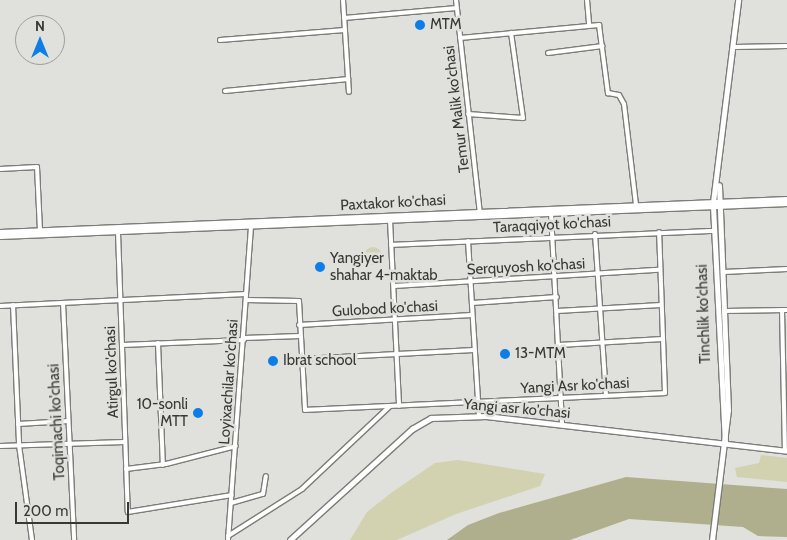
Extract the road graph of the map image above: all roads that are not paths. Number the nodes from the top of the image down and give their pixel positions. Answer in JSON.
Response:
{"nodes":[{"id":1,"x":343,"y":0,"type":"edge"},
{"id":2,"x":456,"y":0,"type":"edge"},
{"id":3,"x":587,"y":0,"type":"edge"},
{"id":4,"x":738,"y":0,"type":"edge"},
{"id":5,"x":457,"y":8,"type":"junction"},
{"id":6,"x":344,"y":18,"type":"junction"},
{"id":7,"x":589,"y":24,"type":"junction"},
{"id":8,"x":345,"y":30,"type":"junction"},
{"id":9,"x":511,"y":33,"type":"junction"},
{"id":10,"x":460,"y":38,"type":"junction"},
{"id":11,"x":220,"y":40,"type":"dead end"},
{"id":12,"x":603,"y":46,"type":"junction"},
{"id":13,"x":787,"y":46,"type":"edge"},
{"id":14,"x":735,"y":47,"type":"junction"},
{"id":15,"x":548,"y":53,"type":"dead end"},
{"id":16,"x":348,"y":79,"type":"junction"},
{"id":17,"x":225,"y":91,"type":"dead end"},
{"id":18,"x":349,"y":92,"type":"dead end"},
{"id":19,"x":468,"y":114,"type":"junction"},
{"id":20,"x":0,"y":169,"type":"edge"},
{"id":21,"x":719,"y":184,"type":"junction"},
{"id":22,"x":787,"y":198,"type":"edge"},
{"id":23,"x":723,"y":203,"type":"junction"},
{"id":24,"x":787,"y":203,"type":"edge"},
{"id":25,"x":636,"y":204,"type":"junction"},
{"id":26,"x":714,"y":204,"type":"junction"},
{"id":27,"x":480,"y":213,"type":"junction"},
{"id":28,"x":551,"y":213,"type":"junction"},
{"id":29,"x":390,"y":220,"type":"junction"},
{"id":30,"x":251,"y":226,"type":"junction"},
{"id":31,"x":40,"y":231,"type":"junction"},
{"id":32,"x":714,"y":231,"type":"junction"},
{"id":33,"x":0,"y":232,"type":"edge"},
{"id":34,"x":118,"y":232,"type":"junction"},
{"id":35,"x":659,"y":232,"type":"junction"},
{"id":36,"x":596,"y":234,"type":"junction"},
{"id":37,"x":0,"y":236,"type":"edge"},
{"id":38,"x":555,"y":236,"type":"junction"},
{"id":39,"x":468,"y":241,"type":"junction"},
{"id":40,"x":391,"y":245,"type":"junction"},
{"id":41,"x":787,"y":268,"type":"edge"},
{"id":42,"x":659,"y":270,"type":"junction"},
{"id":43,"x":724,"y":272,"type":"junction"},
{"id":44,"x":598,"y":274,"type":"junction"},
{"id":45,"x":556,"y":276,"type":"junction"},
{"id":46,"x":470,"y":281,"type":"junction"},
{"id":47,"x":394,"y":286,"type":"junction"},
{"id":48,"x":246,"y":294,"type":"junction"},
{"id":49,"x":556,"y":297,"type":"junction"},
{"id":50,"x":121,"y":300,"type":"junction"},
{"id":51,"x":246,"y":300,"type":"junction"},
{"id":52,"x":63,"y":303,"type":"junction"},
{"id":53,"x":472,"y":303,"type":"junction"},
{"id":54,"x":661,"y":304,"type":"junction"},
{"id":55,"x":13,"y":305,"type":"junction"},
{"id":56,"x":0,"y":306,"type":"edge"},
{"id":57,"x":601,"y":310,"type":"junction"},
{"id":58,"x":784,"y":310,"type":"edge"},
{"id":59,"x":557,"y":311,"type":"junction"},
{"id":60,"x":724,"y":311,"type":"junction"},
{"id":61,"x":472,"y":315,"type":"junction"},
{"id":62,"x":396,"y":320,"type":"junction"},
{"id":63,"x":300,"y":325,"type":"junction"},
{"id":64,"x":300,"y":336,"type":"junction"},
{"id":65,"x":244,"y":339,"type":"junction"},
{"id":66,"x":663,"y":339,"type":"junction"},
{"id":67,"x":603,"y":342,"type":"junction"},
{"id":68,"x":158,"y":343,"type":"junction"},
{"id":69,"x":122,"y":345,"type":"junction"},
{"id":70,"x":559,"y":345,"type":"junction"},
{"id":71,"x":474,"y":350,"type":"junction"},
{"id":72,"x":398,"y":355,"type":"junction"},
{"id":73,"x":302,"y":359,"type":"junction"},
{"id":74,"x":606,"y":396,"type":"junction"},
{"id":75,"x":562,"y":398,"type":"junction"},
{"id":76,"x":786,"y":398,"type":"edge"},
{"id":77,"x":476,"y":402,"type":"junction"},
{"id":78,"x":390,"y":406,"type":"junction"},
{"id":79,"x":399,"y":406,"type":"junction"},
{"id":80,"x":479,"y":416,"type":"junction"},
{"id":81,"x":68,"y":421,"type":"junction"},
{"id":82,"x":18,"y":424,"type":"junction"},
{"id":83,"x":562,"y":425,"type":"junction"},
{"id":84,"x":126,"y":442,"type":"junction"},
{"id":85,"x":724,"y":443,"type":"junction"},
{"id":86,"x":69,"y":444,"type":"junction"},
{"id":87,"x":0,"y":446,"type":"edge"},
{"id":88,"x":19,"y":446,"type":"junction"},
{"id":89,"x":236,"y":446,"type":"junction"},
{"id":90,"x":786,"y":451,"type":"edge"},
{"id":91,"x":163,"y":464,"type":"junction"},
{"id":92,"x":126,"y":469,"type":"junction"},
{"id":93,"x":266,"y":476,"type":"dead end"},
{"id":94,"x":232,"y":495,"type":"junction"},
{"id":95,"x":231,"y":503,"type":"junction"},
{"id":96,"x":228,"y":538,"type":"edge"},
{"id":97,"x":713,"y":538,"type":"edge"},
{"id":98,"x":32,"y":540,"type":"edge"},
{"id":99,"x":74,"y":540,"type":"edge"},
{"id":100,"x":290,"y":540,"type":"edge"}],
"edges":[{"from":1,"to":6,"type":"street"},
{"from":2,"to":5,"type":"street","name":"Temur Malik ko'chasi"},
{"from":3,"to":7,"type":"street"},
{"from":4,"to":14,"type":"main road","name":"Tinchlik ko'chasi"},
{"from":5,"to":6,"type":"street"},
{"from":5,"to":10,"type":"street","name":"Temur Malik ko'chasi"},
{"from":6,"to":8,"type":"street"},
{"from":7,"to":9,"type":"street"},
{"from":7,"to":12,"type":"street"},
{"from":8,"to":11,"type":"street"},
{"from":8,"to":16,"type":"street"},
{"from":9,"to":10,"type":"street"},
{"from":9,"to":19,"type":"street"},
{"from":10,"to":19,"type":"street","name":"Temur Malik ko'chasi"},
{"from":12,"to":15,"type":"street"},
{"from":12,"to":25,"type":"street"},
{"from":13,"to":14,"type":"street"},
{"from":14,"to":21,"type":"main road","name":"Tinchlik ko'chasi"},
{"from":16,"to":17,"type":"street"},
{"from":16,"to":18,"type":"street"},
{"from":19,"to":27,"type":"street","name":"Temur Malik ko'chasi"},
{"from":20,"to":31,"type":"street"},
{"from":21,"to":23,"type":"main road","name":"Tinchlik ko'chasi"},
{"from":21,"to":26,"type":"main road","name":"Tinchlik ko'chasi"},
{"from":22,"to":23,"type":"main road","name":"Paxtakor ko'chasi"},
{"from":23,"to":24,"type":"main road","name":"Paxtakor ko'chasi"},
{"from":23,"to":26,"type":"main road","name":"Paxtakor ko'chasi"},
{"from":23,"to":43,"type":"main road","name":"Tinchlik ko'chasi"},
{"from":25,"to":26,"type":"main road","name":"Paxtakor ko'chasi"},
{"from":25,"to":27,"type":"main road","name":"Paxtakor ko'chasi"},
{"from":26,"to":28,"type":"main road","name":"Paxtakor ko'chasi"},
{"from":26,"to":32,"type":"main road","name":"Tinchlik ko'chasi"},
{"from":27,"to":28,"type":"main road","name":"Paxtakor ko'chasi"},
{"from":27,"to":29,"type":"main road","name":"Paxtakor ko'chasi"},
{"from":27,"to":31,"type":"main road","name":"Paxtakor ko'chasi"},
{"from":28,"to":38,"type":"street"},
{"from":29,"to":30,"type":"main road","name":"Paxtakor ko'chasi"},
{"from":29,"to":40,"type":"street"},
{"from":30,"to":34,"type":"main road","name":"Paxtakor ko'chasi"},
{"from":30,"to":48,"type":"street","name":"Loyixachilar ko'chasi"},
{"from":31,"to":33,"type":"main road","name":"Paxtakor ko'chasi"},
{"from":32,"to":35,"type":"street","name":"Taraqqiyot ko'chasi"},
{"from":32,"to":85,"type":"main road","name":"Tinchlik ko'chasi"},
{"from":34,"to":37,"type":"main road","name":"Paxtakor ko'chasi"},
{"from":34,"to":50,"type":"street","name":"Atirgul ko'chasi"},
{"from":35,"to":36,"type":"street","name":"Taraqqiyot ko'chasi"},
{"from":35,"to":42,"type":"street"},
{"from":36,"to":38,"type":"street","name":"Taraqqiyot ko'chasi"},
{"from":36,"to":44,"type":"street"},
{"from":38,"to":39,"type":"street","name":"Taraqqiyot ko'chasi"},
{"from":38,"to":45,"type":"street"},
{"from":39,"to":40,"type":"street","name":"Taraqqiyot ko'chasi"},
{"from":39,"to":46,"type":"street"},
{"from":40,"to":47,"type":"street"},
{"from":41,"to":43,"type":"street"},
{"from":42,"to":44,"type":"street","name":"Serquyosh ko'chasi"},
{"from":42,"to":54,"type":"street"},
{"from":43,"to":60,"type":"main road","name":"Tinchlik ko'chasi"},
{"from":44,"to":45,"type":"street","name":"Serquyosh ko'chasi"},
{"from":44,"to":57,"type":"street"},
{"from":45,"to":46,"type":"street","name":"Serquyosh ko'chasi"},
{"from":45,"to":49,"type":"street"},
{"from":46,"to":47,"type":"street","name":"Serquyosh ko'chasi"},
{"from":46,"to":53,"type":"street"},
{"from":47,"to":62,"type":"street"},
{"from":48,"to":50,"type":"street"},
{"from":48,"to":51,"type":"street","name":"Loyixachilar ko'chasi"},
{"from":49,"to":53,"type":"street"},
{"from":49,"to":59,"type":"street"},
{"from":50,"to":52,"type":"street"},
{"from":50,"to":69,"type":"street","name":"Atirgul ko'chasi"},
{"from":51,"to":63,"type":"street"},
{"from":51,"to":65,"type":"street","name":"Loyixachilar ko'chasi"},
{"from":52,"to":55,"type":"street"},
{"from":52,"to":81,"type":"street","name":"Toqimachi ko'chasi"},
{"from":53,"to":61,"type":"street"},
{"from":54,"to":57,"type":"street"},
{"from":54,"to":66,"type":"street"},
{"from":55,"to":56,"type":"street"},
{"from":55,"to":82,"type":"street"},
{"from":57,"to":59,"type":"street"},
{"from":57,"to":67,"type":"street"},
{"from":58,"to":60,"type":"street"},
{"from":58,"to":76,"type":"street"},
{"from":59,"to":70,"type":"street"},
{"from":60,"to":85,"type":"main road","name":"Tinchlik ko'chasi"},
{"from":61,"to":62,"type":"street","name":"Gulobod ko'chasi"},
{"from":61,"to":71,"type":"street"},
{"from":62,"to":63,"type":"street","name":"Gulobod ko'chasi"},
{"from":62,"to":72,"type":"street"},
{"from":63,"to":64,"type":"street"},
{"from":64,"to":65,"type":"street"},
{"from":64,"to":73,"type":"street"},
{"from":65,"to":68,"type":"street"},
{"from":65,"to":89,"type":"street","name":"Loyixachilar ko'chasi"},
{"from":66,"to":67,"type":"street"},
{"from":66,"to":74,"type":"street","name":"Yangi Asr ko'chasi"},
{"from":67,"to":70,"type":"street"},
{"from":67,"to":74,"type":"street"},
{"from":68,"to":69,"type":"street"},
{"from":68,"to":91,"type":"street"},
{"from":69,"to":84,"type":"street","name":"Atirgul ko'chasi"},
{"from":70,"to":75,"type":"street"},
{"from":71,"to":72,"type":"street"},
{"from":71,"to":77,"type":"street"},
{"from":72,"to":73,"type":"street"},
{"from":72,"to":79,"type":"street"},
{"from":73,"to":78,"type":"street","name":"Yangi Asr ko'chasi"},
{"from":74,"to":75,"type":"street","name":"Yangi Asr ko'chasi"},
{"from":75,"to":77,"type":"street","name":"Yangi Asr ko'chasi"},
{"from":75,"to":83,"type":"street"},
{"from":76,"to":90,"type":"street"},
{"from":77,"to":79,"type":"street","name":"Yangi Asr ko'chasi"},
{"from":77,"to":80,"type":"street"},
{"from":78,"to":79,"type":"street","name":"Yangi Asr ko'chasi"},
{"from":78,"to":96,"type":"street"},
{"from":80,"to":83,"type":"street","name":"Yangi asr ko'chasi"},
{"from":80,"to":100,"type":"street","name":"Yangi asr ko'chasi"},
{"from":81,"to":82,"type":"street"},
{"from":81,"to":86,"type":"street","name":"Toqimachi ko'chasi"},
{"from":82,"to":88,"type":"street"},
{"from":83,"to":85,"type":"street","name":"Yangi asr ko'chasi"},
{"from":84,"to":86,"type":"street"},
{"from":84,"to":92,"type":"street","name":"Atirgul ko'chasi"},
{"from":85,"to":90,"type":"street","name":"Yangi asr ko'chasi"},
{"from":85,"to":97,"type":"main road","name":"Tinchlik ko'chasi"},
{"from":86,"to":88,"type":"street"},
{"from":86,"to":99,"type":"street","name":"Toqimachi ko'chasi"},
{"from":87,"to":88,"type":"street"},
{"from":88,"to":98,"type":"street"},
{"from":89,"to":91,"type":"street"},
{"from":89,"to":94,"type":"street","name":"Loyixachilar ko'chasi"},
{"from":91,"to":92,"type":"street"},
{"from":92,"to":94,"type":"street","name":"Atirgul ko'chasi"},
{"from":93,"to":95,"type":"street"},
{"from":94,"to":95,"type":"street","name":"Loyixachilar ko'chasi"},
{"from":95,"to":96,"type":"street","name":"Loyixachilar ko'chasi"}]}
